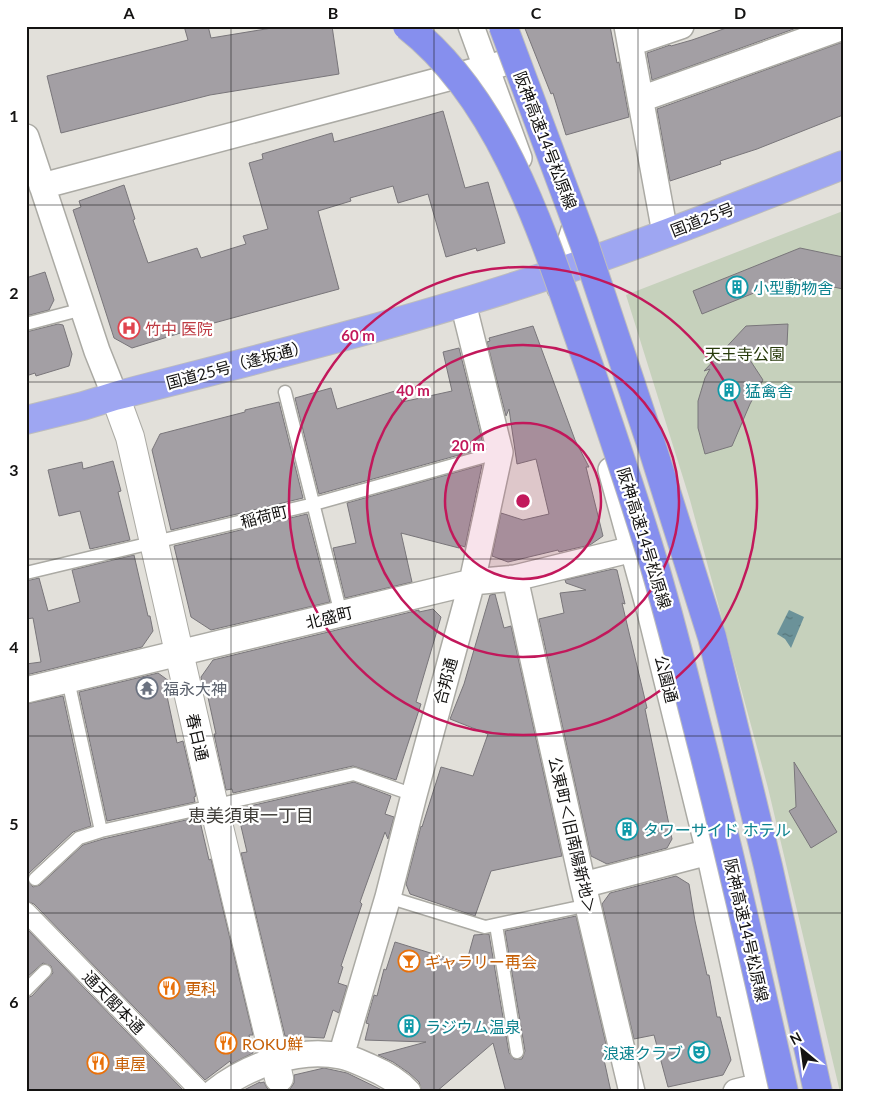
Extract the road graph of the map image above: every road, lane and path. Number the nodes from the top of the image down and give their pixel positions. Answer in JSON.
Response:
{"nodes":[{"id":1,"x":407,"y":26,"type":"edge"},
{"id":2,"x":471,"y":26,"type":"edge"},
{"id":3,"x":504,"y":26,"type":"edge"},
{"id":4,"x":681,"y":26,"type":"edge"},
{"id":5,"x":843,"y":27,"type":"edge"},
{"id":6,"x":629,"y":35,"type":"edge"},
{"id":7,"x":516,"y":60,"type":"junction"},
{"id":8,"x":486,"y":68,"type":"junction"},
{"id":9,"x":641,"y":99,"type":"junction"},
{"id":10,"x":26,"y":137,"type":"edge"},
{"id":11,"x":843,"y":165,"type":"edge"},
{"id":12,"x":42,"y":186,"type":"junction"},
{"id":13,"x":665,"y":233,"type":"junction"},
{"id":14,"x":561,"y":270,"type":"junction"},
{"id":15,"x":463,"y":303,"type":"junction"},
{"id":16,"x":83,"y":309,"type":"junction"},
{"id":17,"x":26,"y":324,"type":"edge"},
{"id":18,"x":286,"y":392,"type":"dead end"},
{"id":19,"x":115,"y":396,"type":"junction"},
{"id":20,"x":26,"y":420,"type":"edge"},
{"id":21,"x":500,"y":452,"type":"junction"},
{"id":22,"x":314,"y":504,"type":"junction"},
{"id":23,"x":154,"y":542,"type":"junction"},
{"id":24,"x":633,"y":548,"type":"junction"},
{"id":25,"x":26,"y":573,"type":"edge"},
{"id":26,"x":515,"y":578,"type":"junction"},
{"id":27,"x":472,"y":582,"type":"junction"},
{"id":28,"x":341,"y":614,"type":"junction"},
{"id":29,"x":178,"y":653,"type":"junction"},
{"id":30,"x":68,"y":680,"type":"junction"},
{"id":31,"x":26,"y":690,"type":"edge"},
{"id":32,"x":414,"y":795,"type":"junction"},
{"id":33,"x":214,"y":806,"type":"junction"},
{"id":34,"x":101,"y":831,"type":"junction"},
{"id":35,"x":709,"y":852,"type":"junction"},
{"id":36,"x":35,"y":879,"type":"dead end"},
{"id":37,"x":586,"y":895,"type":"junction"},
{"id":38,"x":388,"y":897,"type":"junction"},
{"id":39,"x":26,"y":912,"type":"edge"},
{"id":40,"x":496,"y":925,"type":"junction"},
{"id":41,"x":45,"y":971,"type":"dead end"},
{"id":42,"x":26,"y":990,"type":"edge"},
{"id":43,"x":517,"y":1052,"type":"dead end"},
{"id":44,"x":341,"y":1056,"type":"junction"},
{"id":45,"x":277,"y":1070,"type":"junction"},
{"id":46,"x":769,"y":1090,"type":"edge"},
{"id":47,"x":201,"y":1092,"type":"edge"},
{"id":48,"x":214,"y":1092,"type":"edge"},
{"id":49,"x":408,"y":1092,"type":"edge"},
{"id":50,"x":632,"y":1092,"type":"edge"},
{"id":51,"x":736,"y":1092,"type":"edge"},
{"id":52,"x":818,"y":1092,"type":"edge"}],
"edges":[{"from":1,"to":46,"type":"highway","name":"阪神高速14号松原線","bridge":true},
{"from":2,"to":8,"type":"street"},
{"from":3,"to":7,"type":"street"},
{"from":3,"to":52,"type":"highway","name":"阪神高速14号松原線","bridge":true},
{"from":4,"to":6,"type":"street"},
{"from":5,"to":9,"type":"street"},
{"from":6,"to":9,"type":"street"},
{"from":7,"to":8,"type":"street"},
{"from":7,"to":14,"type":"street"},
{"from":8,"to":12,"type":"street"},
{"from":8,"to":14,"type":"street"},
{"from":9,"to":13,"type":"street"},
{"from":10,"to":12,"type":"street"},
{"from":11,"to":13,"type":"highway","name":"国道25号"},
{"from":12,"to":16,"type":"street"},
{"from":13,"to":14,"type":"highway","name":"国道25号"},
{"from":14,"to":15,"type":"highway","name":"国道25号（逢坂通）"},
{"from":14,"to":24,"type":"street","name":"公園通"},
{"from":15,"to":19,"type":"highway","name":"国道25号（逢坂通）"},
{"from":15,"to":21,"type":"street","name":"合邦通"},
{"from":16,"to":17,"type":"lane"},
{"from":16,"to":19,"type":"street"},
{"from":18,"to":22,"type":"lane"},
{"from":19,"to":20,"type":"highway","name":"国道25号（逢坂通）"},
{"from":19,"to":23,"type":"street","name":"春日通"},
{"from":21,"to":22,"type":"lane","name":"稲荷町"},
{"from":21,"to":27,"type":"street","name":"合邦通"},
{"from":22,"to":23,"type":"lane","name":"稲荷町"},
{"from":22,"to":28,"type":"lane"},
{"from":23,"to":25,"type":"lane","name":"稲荷町"},
{"from":23,"to":29,"type":"street","name":"春日通"},
{"from":24,"to":26,"type":"street","name":"北盛町"},
{"from":24,"to":35,"type":"street","name":"公園通"},
{"from":26,"to":27,"type":"street","name":"北盛町"},
{"from":26,"to":37,"type":"street","name":"公東町＜旧南陽新地＞"},
{"from":27,"to":28,"type":"street","name":"北盛町"},
{"from":27,"to":32,"type":"street","name":"合邦通"},
{"from":28,"to":29,"type":"street","name":"北盛町"},
{"from":29,"to":30,"type":"street","name":"北盛町"},
{"from":29,"to":33,"type":"street","name":"春日通"},
{"from":30,"to":31,"type":"street","name":"北盛町"},
{"from":30,"to":34,"type":"lane"},
{"from":32,"to":33,"type":"lane"},
{"from":32,"to":38,"type":"street","name":"合邦通"},
{"from":33,"to":34,"type":"lane"},
{"from":33,"to":45,"type":"street","name":"春日通"},
{"from":34,"to":36,"type":"lane"},
{"from":35,"to":37,"type":"street"},
{"from":35,"to":46,"type":"street","name":"公園通"},
{"from":37,"to":40,"type":"lane"},
{"from":37,"to":50,"type":"street","name":"公東町＜旧南陽新地＞"},
{"from":38,"to":40,"type":"lane"},
{"from":38,"to":44,"type":"street","name":"合邦通"},
{"from":39,"to":47,"type":"street","name":"通天閣本通"},
{"from":40,"to":43,"type":"lane"},
{"from":41,"to":42,"type":"lane"},
{"from":44,"to":45,"type":"street"},
{"from":44,"to":49,"type":"street"},
{"from":45,"to":48,"type":"street"},
{"from":46,"to":51,"type":"street"}]}
